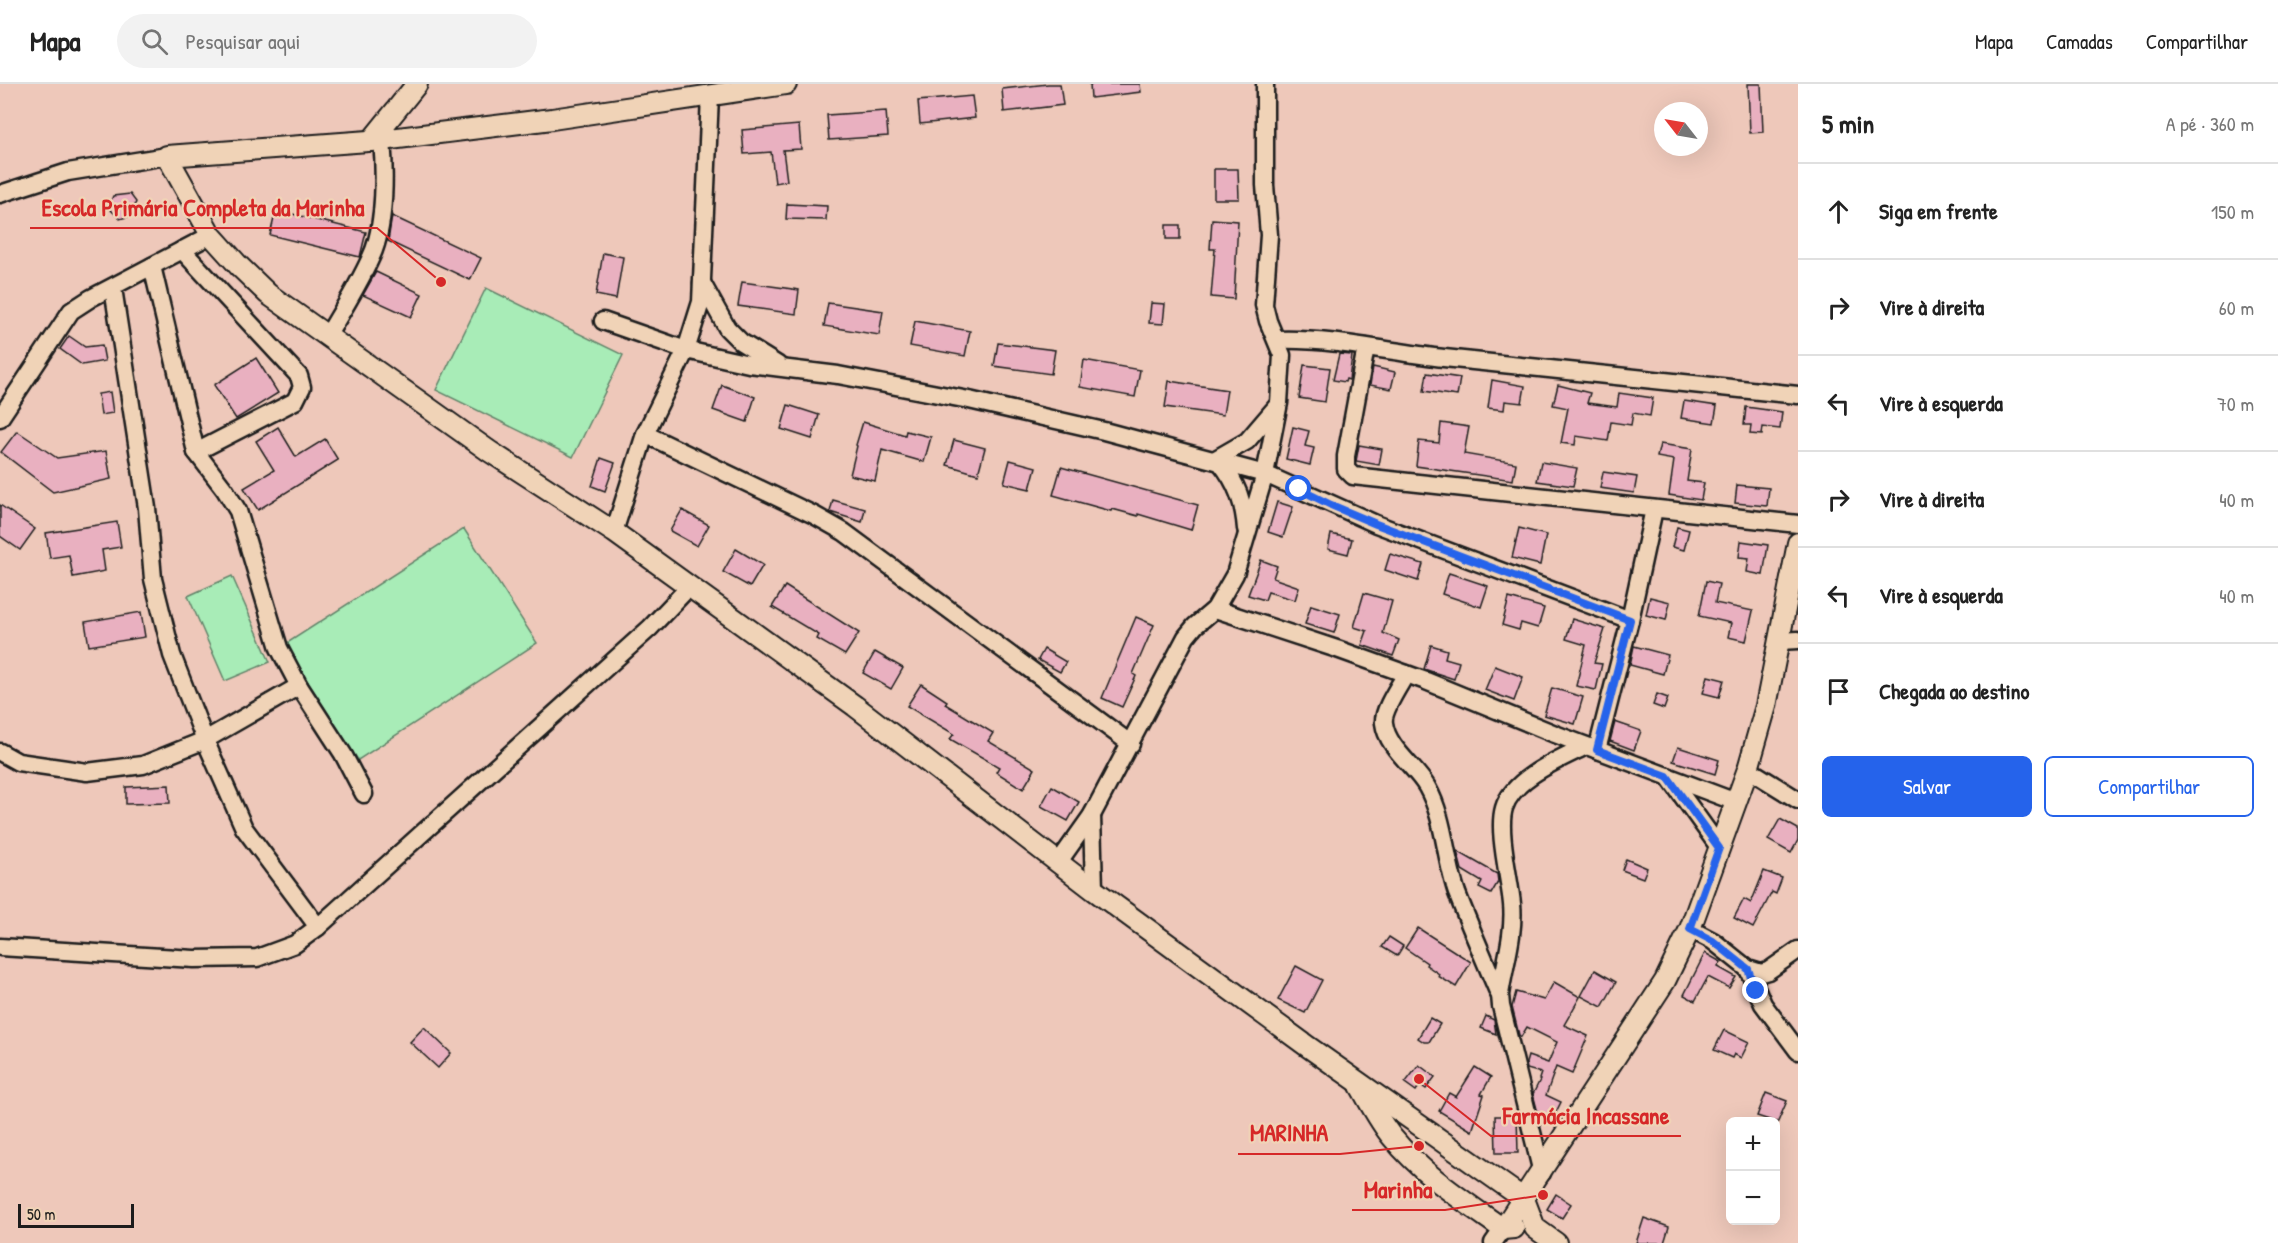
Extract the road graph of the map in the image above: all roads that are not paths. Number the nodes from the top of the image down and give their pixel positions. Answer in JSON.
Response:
{"nodes":[{"id":1,"x":417,"y":84,"type":"edge"},
{"id":2,"x":786,"y":84,"type":"edge"},
{"id":3,"x":1265,"y":84,"type":"edge"},
{"id":4,"x":710,"y":96,"type":"junction"},
{"id":5,"x":377,"y":141,"type":"junction"},
{"id":6,"x":167,"y":156,"type":"junction"},
{"id":7,"x":0,"y":194,"type":"edge"},
{"id":8,"x":211,"y":235,"type":"junction"},
{"id":9,"x":182,"y":250,"type":"junction"},
{"id":10,"x":152,"y":266,"type":"junction"},
{"id":11,"x":701,"y":282,"type":"junction"},
{"id":12,"x":113,"y":288,"type":"junction"},
{"id":13,"x":603,"y":321,"type":"dead end"},
{"id":14,"x":328,"y":335,"type":"junction"},
{"id":15,"x":1276,"y":340,"type":"junction"},
{"id":16,"x":1366,"y":347,"type":"junction"},
{"id":17,"x":686,"y":350,"type":"junction"},
{"id":18,"x":782,"y":368,"type":"junction"},
{"id":19,"x":1798,"y":394,"type":"edge"},
{"id":20,"x":1279,"y":403,"type":"junction"},
{"id":21,"x":0,"y":418,"type":"edge"},
{"id":22,"x":645,"y":434,"type":"junction"},
{"id":23,"x":196,"y":452,"type":"junction"},
{"id":24,"x":1217,"y":461,"type":"junction"},
{"id":25,"x":1266,"y":474,"type":"junction"},
{"id":26,"x":1654,"y":509,"type":"junction"},
{"id":27,"x":1798,"y":524,"type":"edge"},
{"id":28,"x":614,"y":532,"type":"junction"},
{"id":29,"x":1247,"y":539,"type":"junction"},
{"id":30,"x":1798,"y":543,"type":"edge"},
{"id":31,"x":689,"y":587,"type":"junction"},
{"id":32,"x":1215,"y":609,"type":"junction"},
{"id":33,"x":1630,"y":620,"type":"junction"},
{"id":34,"x":1788,"y":641,"type":"edge"},
{"id":35,"x":1406,"y":674,"type":"junction"},
{"id":36,"x":299,"y":686,"type":"junction"},
{"id":37,"x":205,"y":740,"type":"junction"},
{"id":38,"x":1131,"y":744,"type":"junction"},
{"id":39,"x":1591,"y":748,"type":"junction"},
{"id":40,"x":0,"y":752,"type":"edge"},
{"id":41,"x":1748,"y":769,"type":"junction"},
{"id":42,"x":1667,"y":776,"type":"junction"},
{"id":43,"x":363,"y":794,"type":"dead end"},
{"id":44,"x":1798,"y":800,"type":"edge"},
{"id":45,"x":1736,"y":802,"type":"junction"},
{"id":46,"x":1092,"y":815,"type":"junction"},
{"id":47,"x":1719,"y":848,"type":"junction"},
{"id":48,"x":1058,"y":863,"type":"junction"},
{"id":49,"x":1094,"y":890,"type":"junction"},
{"id":50,"x":318,"y":927,"type":"junction"},
{"id":51,"x":1690,"y":929,"type":"junction"},
{"id":52,"x":0,"y":947,"type":"edge"},
{"id":53,"x":1798,"y":950,"type":"edge"},
{"id":54,"x":1748,"y":969,"type":"junction"},
{"id":55,"x":1500,"y":995,"type":"junction"},
{"id":56,"x":1798,"y":1051,"type":"edge"},
{"id":57,"x":1358,"y":1081,"type":"junction"},
{"id":58,"x":1542,"y":1173,"type":"junction"},
{"id":59,"x":1524,"y":1199,"type":"junction"},
{"id":60,"x":1535,"y":1228,"type":"junction"},
{"id":61,"x":1498,"y":1236,"type":"edge"},
{"id":62,"x":1556,"y":1243,"type":"edge"}],
"edges":[{"from":1,"to":5,"type":"street"},
{"from":2,"to":4,"type":"street"},
{"from":3,"to":15,"type":"street"},
{"from":4,"to":5,"type":"street"},
{"from":4,"to":11,"type":"street"},
{"from":5,"to":6,"type":"street"},
{"from":5,"to":14,"type":"street"},
{"from":6,"to":7,"type":"street"},
{"from":6,"to":8,"type":"street"},
{"from":8,"to":9,"type":"street"},
{"from":8,"to":14,"type":"street"},
{"from":9,"to":10,"type":"street"},
{"from":9,"to":23,"type":"street"},
{"from":10,"to":12,"type":"street"},
{"from":10,"to":23,"type":"street"},
{"from":11,"to":17,"type":"street"},
{"from":11,"to":18,"type":"street"},
{"from":12,"to":21,"type":"street"},
{"from":12,"to":37,"type":"street"},
{"from":13,"to":17,"type":"street"},
{"from":14,"to":28,"type":"street"},
{"from":15,"to":16,"type":"street"},
{"from":15,"to":20,"type":"street"},
{"from":16,"to":19,"type":"street"},
{"from":16,"to":26,"type":"street"},
{"from":17,"to":18,"type":"street"},
{"from":17,"to":22,"type":"street"},
{"from":18,"to":24,"type":"street"},
{"from":20,"to":24,"type":"street"},
{"from":20,"to":25,"type":"street"},
{"from":22,"to":28,"type":"street"},
{"from":22,"to":38,"type":"street"},
{"from":23,"to":36,"type":"street"},
{"from":24,"to":25,"type":"street"},
{"from":24,"to":29,"type":"street"},
{"from":25,"to":29,"type":"street"},
{"from":25,"to":33,"type":"street"},
{"from":26,"to":27,"type":"street"},
{"from":26,"to":33,"type":"street"},
{"from":28,"to":31,"type":"street"},
{"from":29,"to":32,"type":"street"},
{"from":30,"to":34,"type":"street"},
{"from":31,"to":48,"type":"street"},
{"from":31,"to":50,"type":"street"},
{"from":32,"to":35,"type":"street"},
{"from":32,"to":38,"type":"street"},
{"from":33,"to":39,"type":"street"},
{"from":34,"to":41,"type":"street"},
{"from":35,"to":39,"type":"street"},
{"from":35,"to":55,"type":"street"},
{"from":36,"to":37,"type":"street"},
{"from":36,"to":43,"type":"street"},
{"from":37,"to":40,"type":"street"},
{"from":37,"to":50,"type":"street"},
{"from":38,"to":46,"type":"street"},
{"from":39,"to":42,"type":"street"},
{"from":39,"to":55,"type":"street"},
{"from":41,"to":44,"type":"street"},
{"from":41,"to":45,"type":"street"},
{"from":42,"to":45,"type":"street"},
{"from":42,"to":47,"type":"street"},
{"from":45,"to":47,"type":"street"},
{"from":46,"to":48,"type":"street"},
{"from":46,"to":49,"type":"street"},
{"from":47,"to":51,"type":"street"},
{"from":48,"to":49,"type":"street"},
{"from":49,"to":57,"type":"street"},
{"from":50,"to":52,"type":"street"},
{"from":51,"to":54,"type":"street"},
{"from":51,"to":58,"type":"street"},
{"from":53,"to":54,"type":"street"},
{"from":54,"to":56,"type":"street"},
{"from":55,"to":58,"type":"street"},
{"from":57,"to":59,"type":"street"},
{"from":57,"to":61,"type":"street"},
{"from":58,"to":59,"type":"street"},
{"from":59,"to":60,"type":"street"},
{"from":59,"to":61,"type":"street"},
{"from":60,"to":61,"type":"street"},
{"from":60,"to":62,"type":"street"}]}
